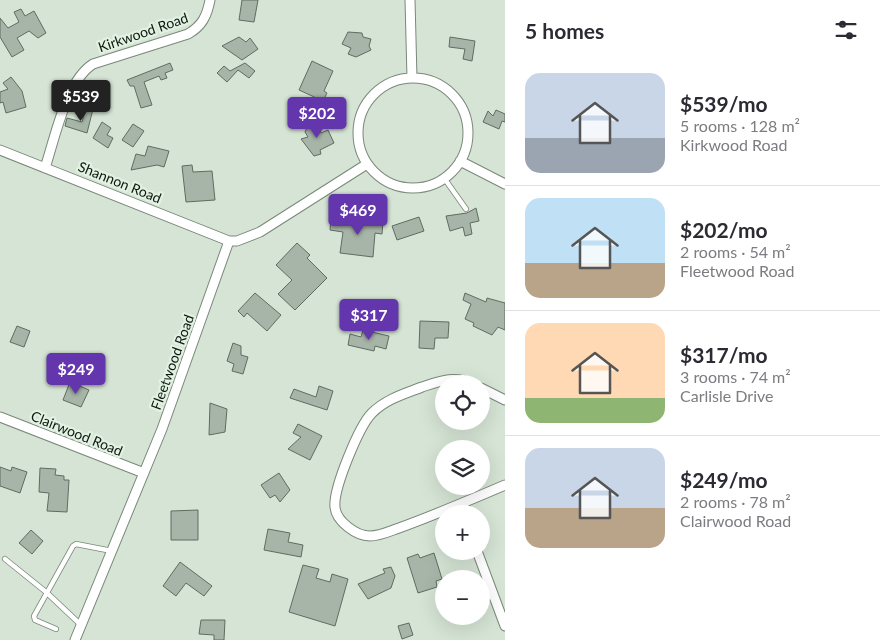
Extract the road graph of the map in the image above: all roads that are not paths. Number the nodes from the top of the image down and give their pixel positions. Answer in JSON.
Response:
{"nodes":[{"id":1,"x":210,"y":0,"type":"edge"},
{"id":2,"x":410,"y":0,"type":"edge"},
{"id":3,"x":412,"y":78,"type":"junction"},
{"id":4,"x":0,"y":150,"type":"edge"},
{"id":5,"x":460,"y":161,"type":"junction"},
{"id":6,"x":367,"y":164,"type":"junction"},
{"id":7,"x":45,"y":168,"type":"junction"},
{"id":8,"x":444,"y":178,"type":"junction"},
{"id":9,"x":505,"y":184,"type":"edge"},
{"id":10,"x":466,"y":208,"type":"dead end"},
{"id":11,"x":229,"y":241,"type":"junction"},
{"id":12,"x":435,"y":382,"type":"edge"},
{"id":13,"x":490,"y":392,"type":"edge"},
{"id":14,"x":505,"y":400,"type":"edge"},
{"id":15,"x":0,"y":417,"type":"edge"},
{"id":16,"x":144,"y":473,"type":"junction"},
{"id":17,"x":505,"y":485,"type":"edge"},
{"id":18,"x":460,"y":504,"type":"joint"},
{"id":19,"x":112,"y":551,"type":"junction"},
{"id":20,"x":5,"y":559,"type":"dead end"},
{"id":21,"x":480,"y":560,"type":"edge"},
{"id":22,"x":46,"y":592,"type":"junction"},
{"id":23,"x":81,"y":625,"type":"junction"},
{"id":24,"x":505,"y":626,"type":"edge"},
{"id":25,"x":56,"y":629,"type":"dead end"},
{"id":26,"x":76,"y":640,"type":"edge"}],
"edges":[{"from":1,"to":7,"type":"street","name":"Kirkwood Road"},
{"from":2,"to":3,"type":"street"},
{"from":3,"to":5,"type":"street"},
{"from":3,"to":6,"type":"street"},
{"from":4,"to":7,"type":"street","name":"Shannon Road"},
{"from":5,"to":8,"type":"street"},
{"from":5,"to":9,"type":"street"},
{"from":6,"to":8,"type":"street"},
{"from":6,"to":11,"type":"street"},
{"from":7,"to":11,"type":"street","name":"Shannon Road"},
{"from":8,"to":10,"type":"lane"},
{"from":11,"to":16,"type":"street","name":"Fleetwood Road"},
{"from":12,"to":18,"type":"street"},
{"from":13,"to":14,"type":"street"},
{"from":15,"to":16,"type":"street","name":"Clairwood Road"},
{"from":16,"to":19,"type":"street","name":"Fleetwood Road"},
{"from":17,"to":18,"type":"street"},
{"from":19,"to":22,"type":"lane"},
{"from":19,"to":23,"type":"street","name":"Fleetwood Road"},
{"from":20,"to":22,"type":"lane"},
{"from":21,"to":24,"type":"street"},
{"from":22,"to":23,"type":"lane"},
{"from":22,"to":25,"type":"lane"},
{"from":23,"to":26,"type":"street","name":"Fleetwood Road"}]}
